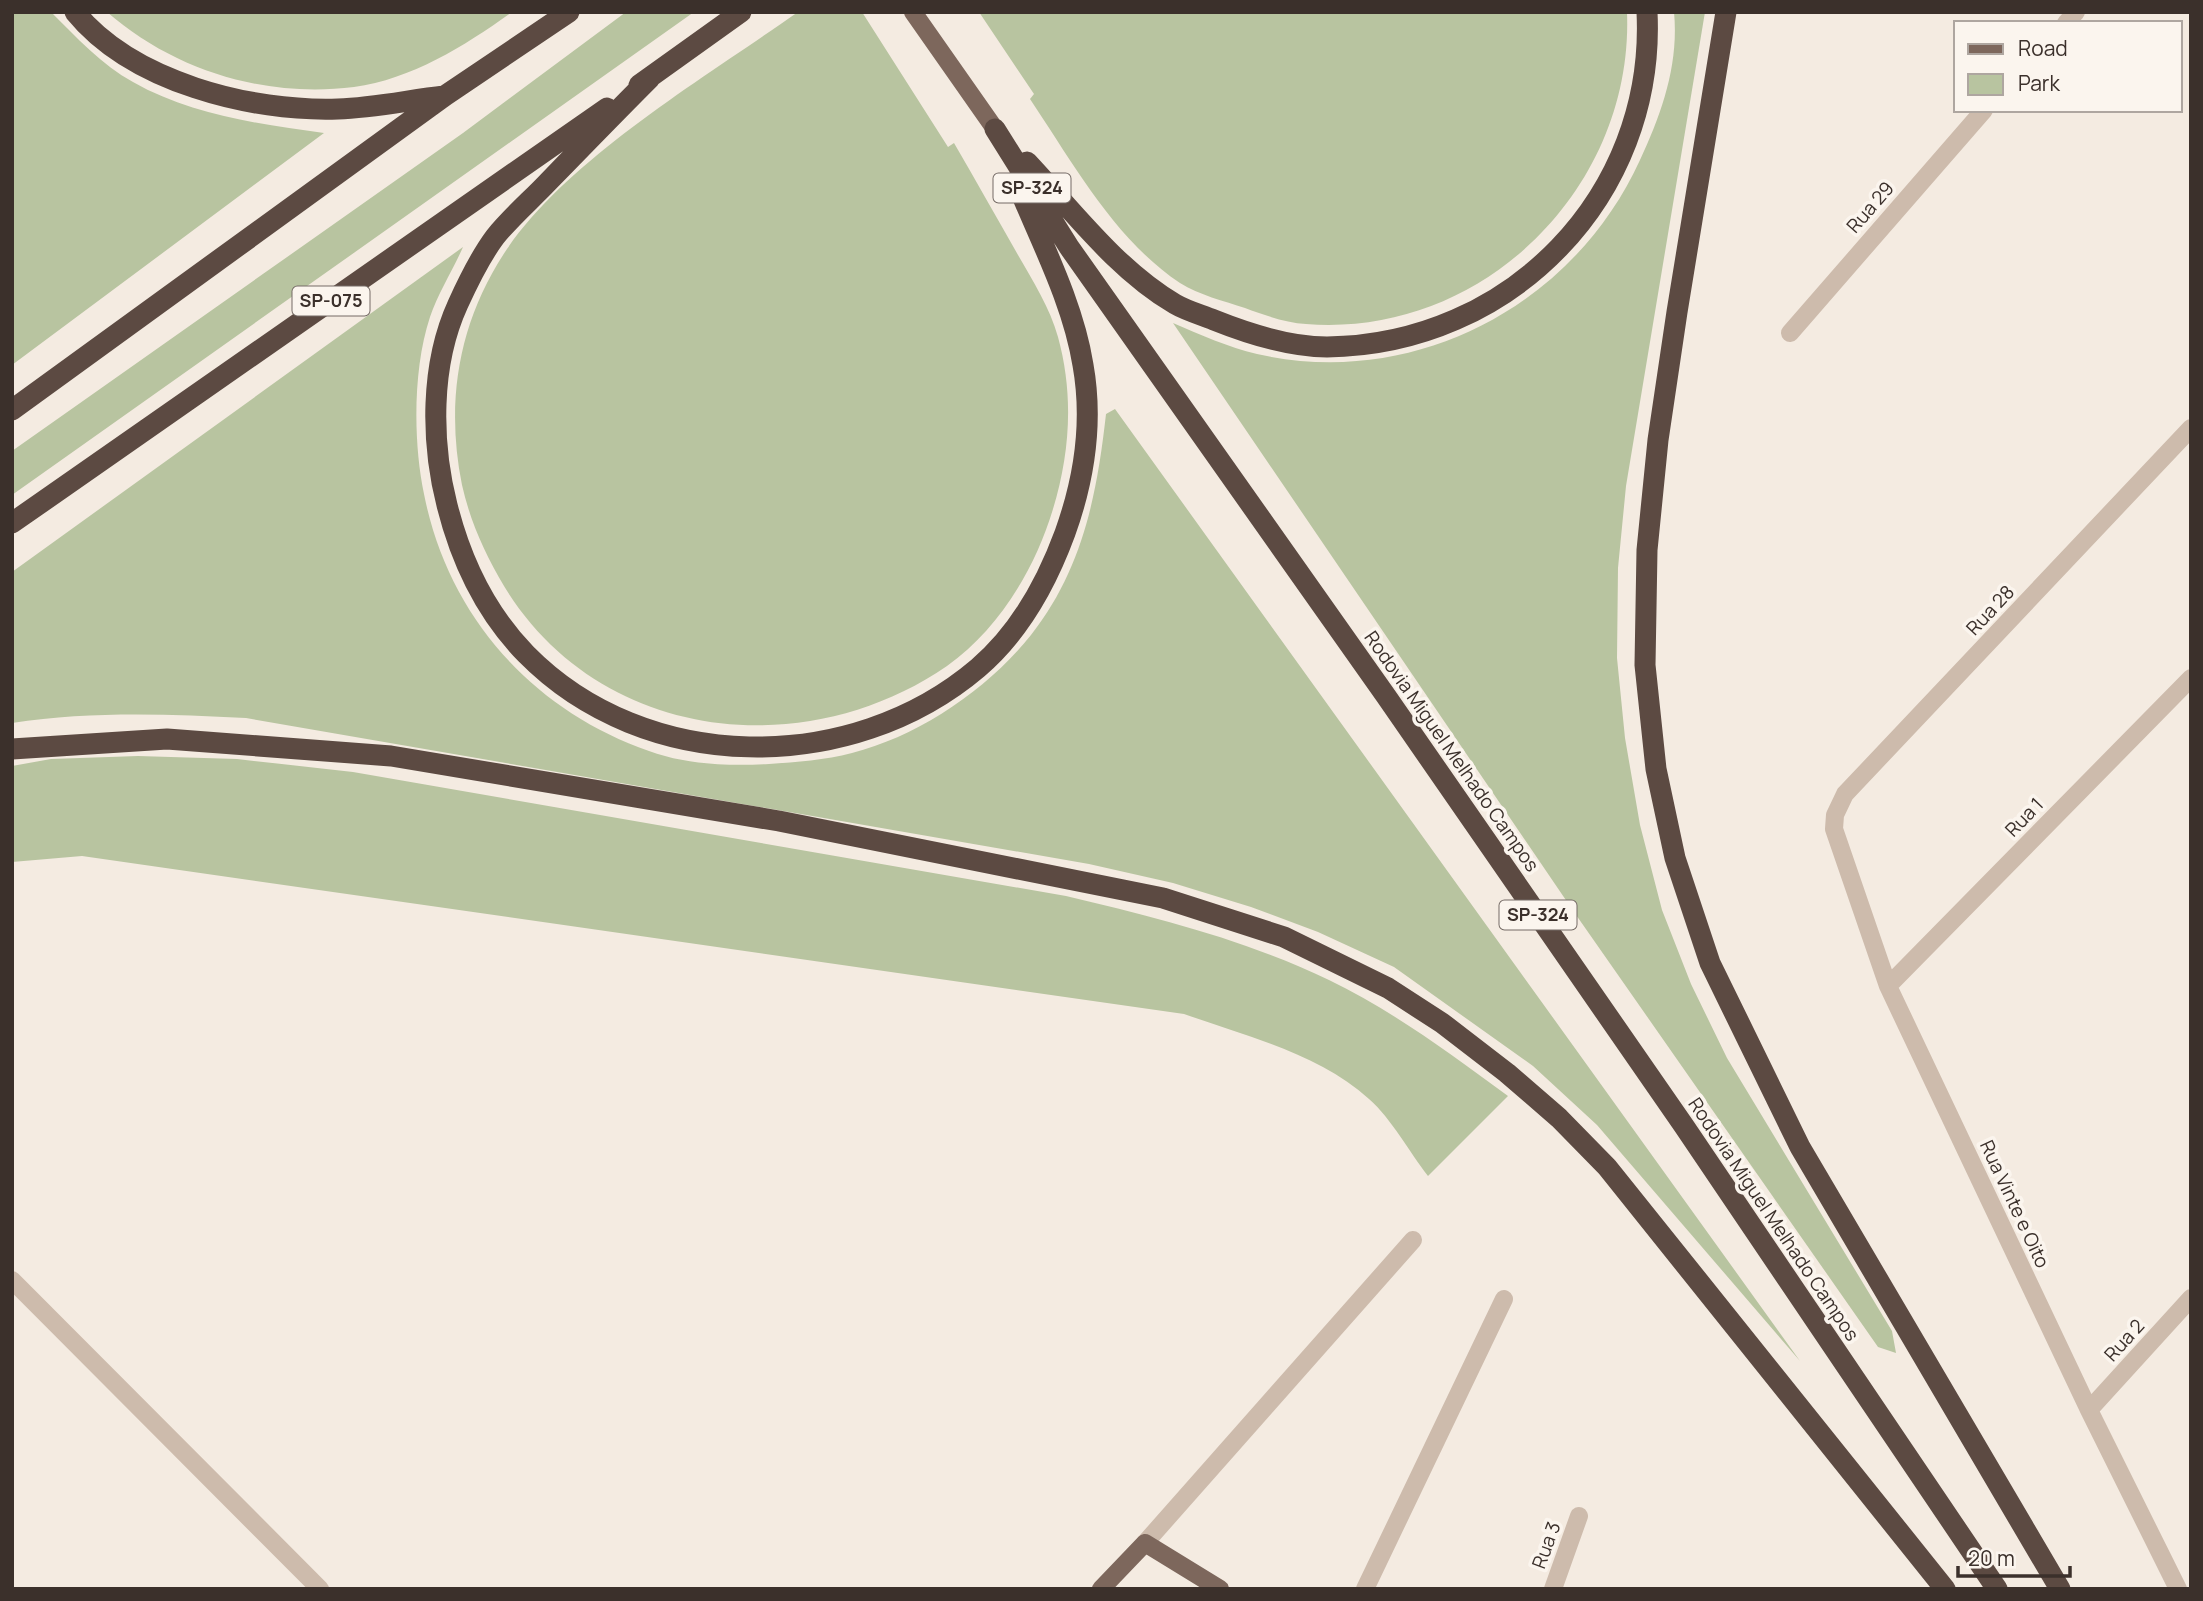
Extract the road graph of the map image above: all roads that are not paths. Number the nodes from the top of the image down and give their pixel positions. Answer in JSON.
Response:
{"nodes":[{"id":1,"x":75,"y":12,"type":"edge"},
{"id":2,"x":569,"y":12,"type":"edge"},
{"id":3,"x":741,"y":12,"type":"edge"},
{"id":4,"x":913,"y":12,"type":"edge"},
{"id":5,"x":1647,"y":12,"type":"edge"},
{"id":6,"x":1726,"y":12,"type":"edge"},
{"id":7,"x":650,"y":78,"type":"junction"},
{"id":8,"x":446,"y":95,"type":"junction"},
{"id":9,"x":1982,"y":112,"type":"edge"},
{"id":10,"x":995,"y":129,"type":"junction"},
{"id":11,"x":1790,"y":333,"type":"dead end"},
{"id":12,"x":12,"y":410,"type":"edge"},
{"id":13,"x":2191,"y":428,"type":"edge"},
{"id":14,"x":12,"y":523,"type":"edge"},
{"id":15,"x":2191,"y":678,"type":"edge"},
{"id":16,"x":12,"y":749,"type":"edge"},
{"id":17,"x":1834,"y":829,"type":"joint"},
{"id":18,"x":1888,"y":986,"type":"junction"},
{"id":19,"x":1413,"y":1240,"type":"dead end"},
{"id":20,"x":12,"y":1280,"type":"edge"},
{"id":21,"x":2191,"y":1298,"type":"edge"},
{"id":22,"x":1504,"y":1299,"type":"dead end"},
{"id":23,"x":2089,"y":1410,"type":"junction"},
{"id":24,"x":1578,"y":1516,"type":"dead end"},
{"id":25,"x":1145,"y":1543,"type":"junction"},
{"id":26,"x":320,"y":1589,"type":"edge"},
{"id":27,"x":1101,"y":1589,"type":"edge"},
{"id":28,"x":1220,"y":1589,"type":"edge"},
{"id":29,"x":1365,"y":1589,"type":"edge"},
{"id":30,"x":1553,"y":1589,"type":"edge"},
{"id":31,"x":1945,"y":1589,"type":"edge"},
{"id":32,"x":1997,"y":1589,"type":"edge"},
{"id":33,"x":2060,"y":1589,"type":"edge"},
{"id":34,"x":2178,"y":1589,"type":"edge"}],
"edges":[{"from":1,"to":8,"type":"highway"},
{"from":2,"to":8,"type":"highway"},
{"from":3,"to":7,"type":"highway","number":"SP-075"},
{"from":4,"to":10,"type":"main road","name":"Rodovia Miguel Melhado Campos","number":"SP-324"},
{"from":5,"to":10,"type":"highway"},
{"from":6,"to":33,"type":"highway"},
{"from":7,"to":10,"type":"highway"},
{"from":7,"to":14,"type":"highway","number":"SP-075"},
{"from":8,"to":12,"type":"highway"},
{"from":9,"to":11,"type":"street","name":"Rua 29"},
{"from":10,"to":32,"type":"highway","name":"Rodovia Miguel Melhado Campos","number":"SP-324"},
{"from":13,"to":17,"type":"street","name":"Rua 28"},
{"from":15,"to":18,"type":"street","name":"Rua 1"},
{"from":16,"to":31,"type":"highway"},
{"from":17,"to":18,"type":"street","name":"Rua Vinte e Oito"},
{"from":18,"to":23,"type":"street","name":"Rua Vinte e Oito"},
{"from":19,"to":25,"type":"street"},
{"from":20,"to":26,"type":"street"},
{"from":21,"to":23,"type":"street","name":"Rua 2"},
{"from":22,"to":29,"type":"street"},
{"from":23,"to":34,"type":"street","name":"Rua Vinte e Oito"},
{"from":24,"to":30,"type":"street","name":"Rua 3"},
{"from":25,"to":27,"type":"main road"},
{"from":25,"to":28,"type":"main road"}]}
